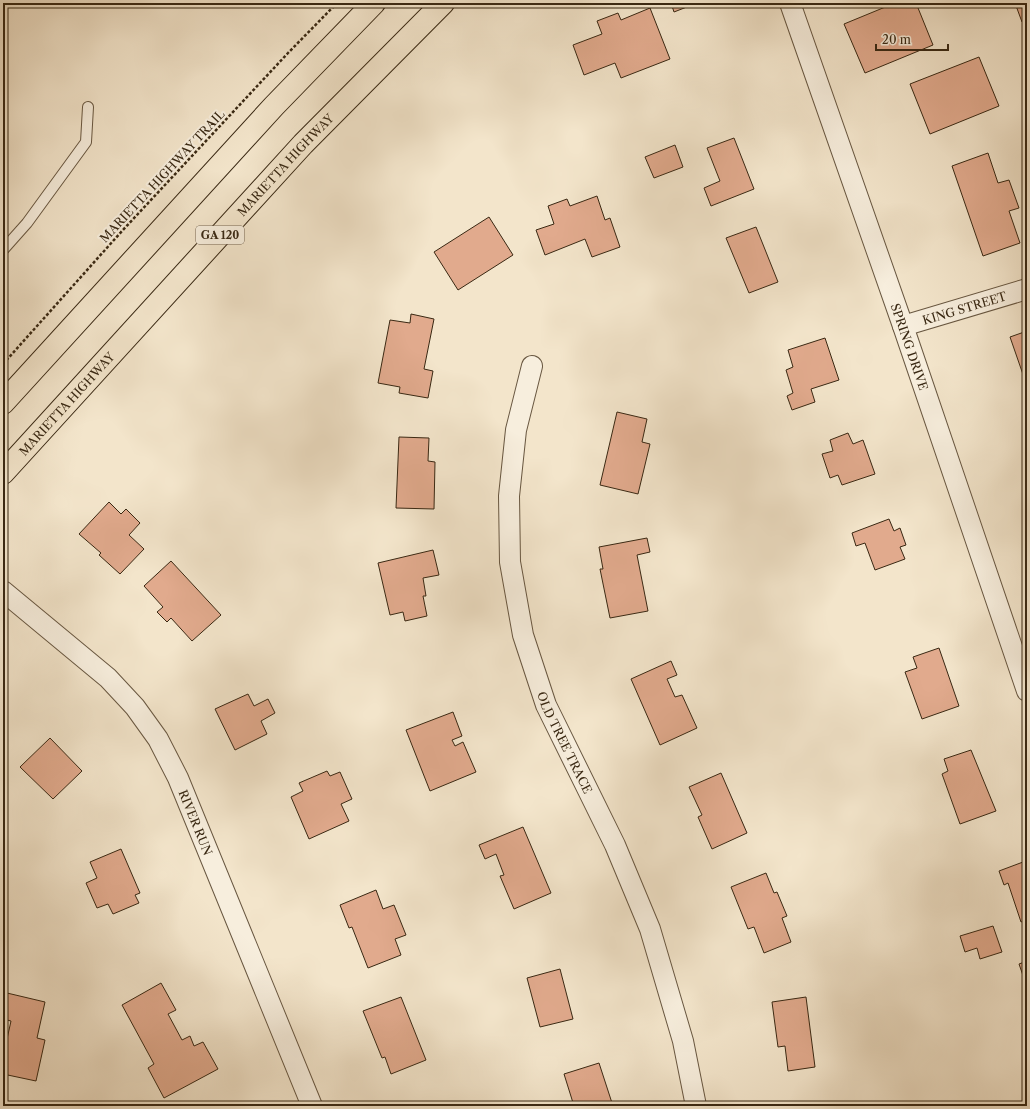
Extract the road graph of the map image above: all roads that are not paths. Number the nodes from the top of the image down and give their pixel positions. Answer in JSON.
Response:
{"nodes":[{"id":1,"x":374,"y":3,"type":"edge"},
{"id":2,"x":443,"y":3,"type":"edge"},
{"id":3,"x":790,"y":3,"type":"edge"},
{"id":4,"x":88,"y":107,"type":"dead end"},
{"id":5,"x":3,"y":250,"type":"edge"},
{"id":6,"x":1027,"y":289,"type":"edge"},
{"id":7,"x":902,"y":326,"type":"junction"},
{"id":8,"x":532,"y":366,"type":"dead end"},
{"id":9,"x":3,"y":403,"type":"edge"},
{"id":10,"x":3,"y":473,"type":"edge"},
{"id":11,"x":3,"y":591,"type":"edge"},
{"id":12,"x":1027,"y":691,"type":"edge"},
{"id":13,"x":312,"y":1106,"type":"edge"},
{"id":14,"x":696,"y":1106,"type":"edge"}],
"edges":[{"from":1,"to":9,"type":"highway"},
{"from":2,"to":10,"type":"highway","name":"MARIETTA HIGHWAY","number":"GA 120"},
{"from":3,"to":7,"type":"street","name":"SPRING DRIVE"},
{"from":4,"to":5,"type":"lane"},
{"from":6,"to":7,"type":"street","name":"KING STREET"},
{"from":7,"to":12,"type":"street","name":"SPRING DRIVE"},
{"from":8,"to":14,"type":"street","name":"OLD TREE TRACE"},
{"from":11,"to":13,"type":"street","name":"RIVER RUN"}]}
